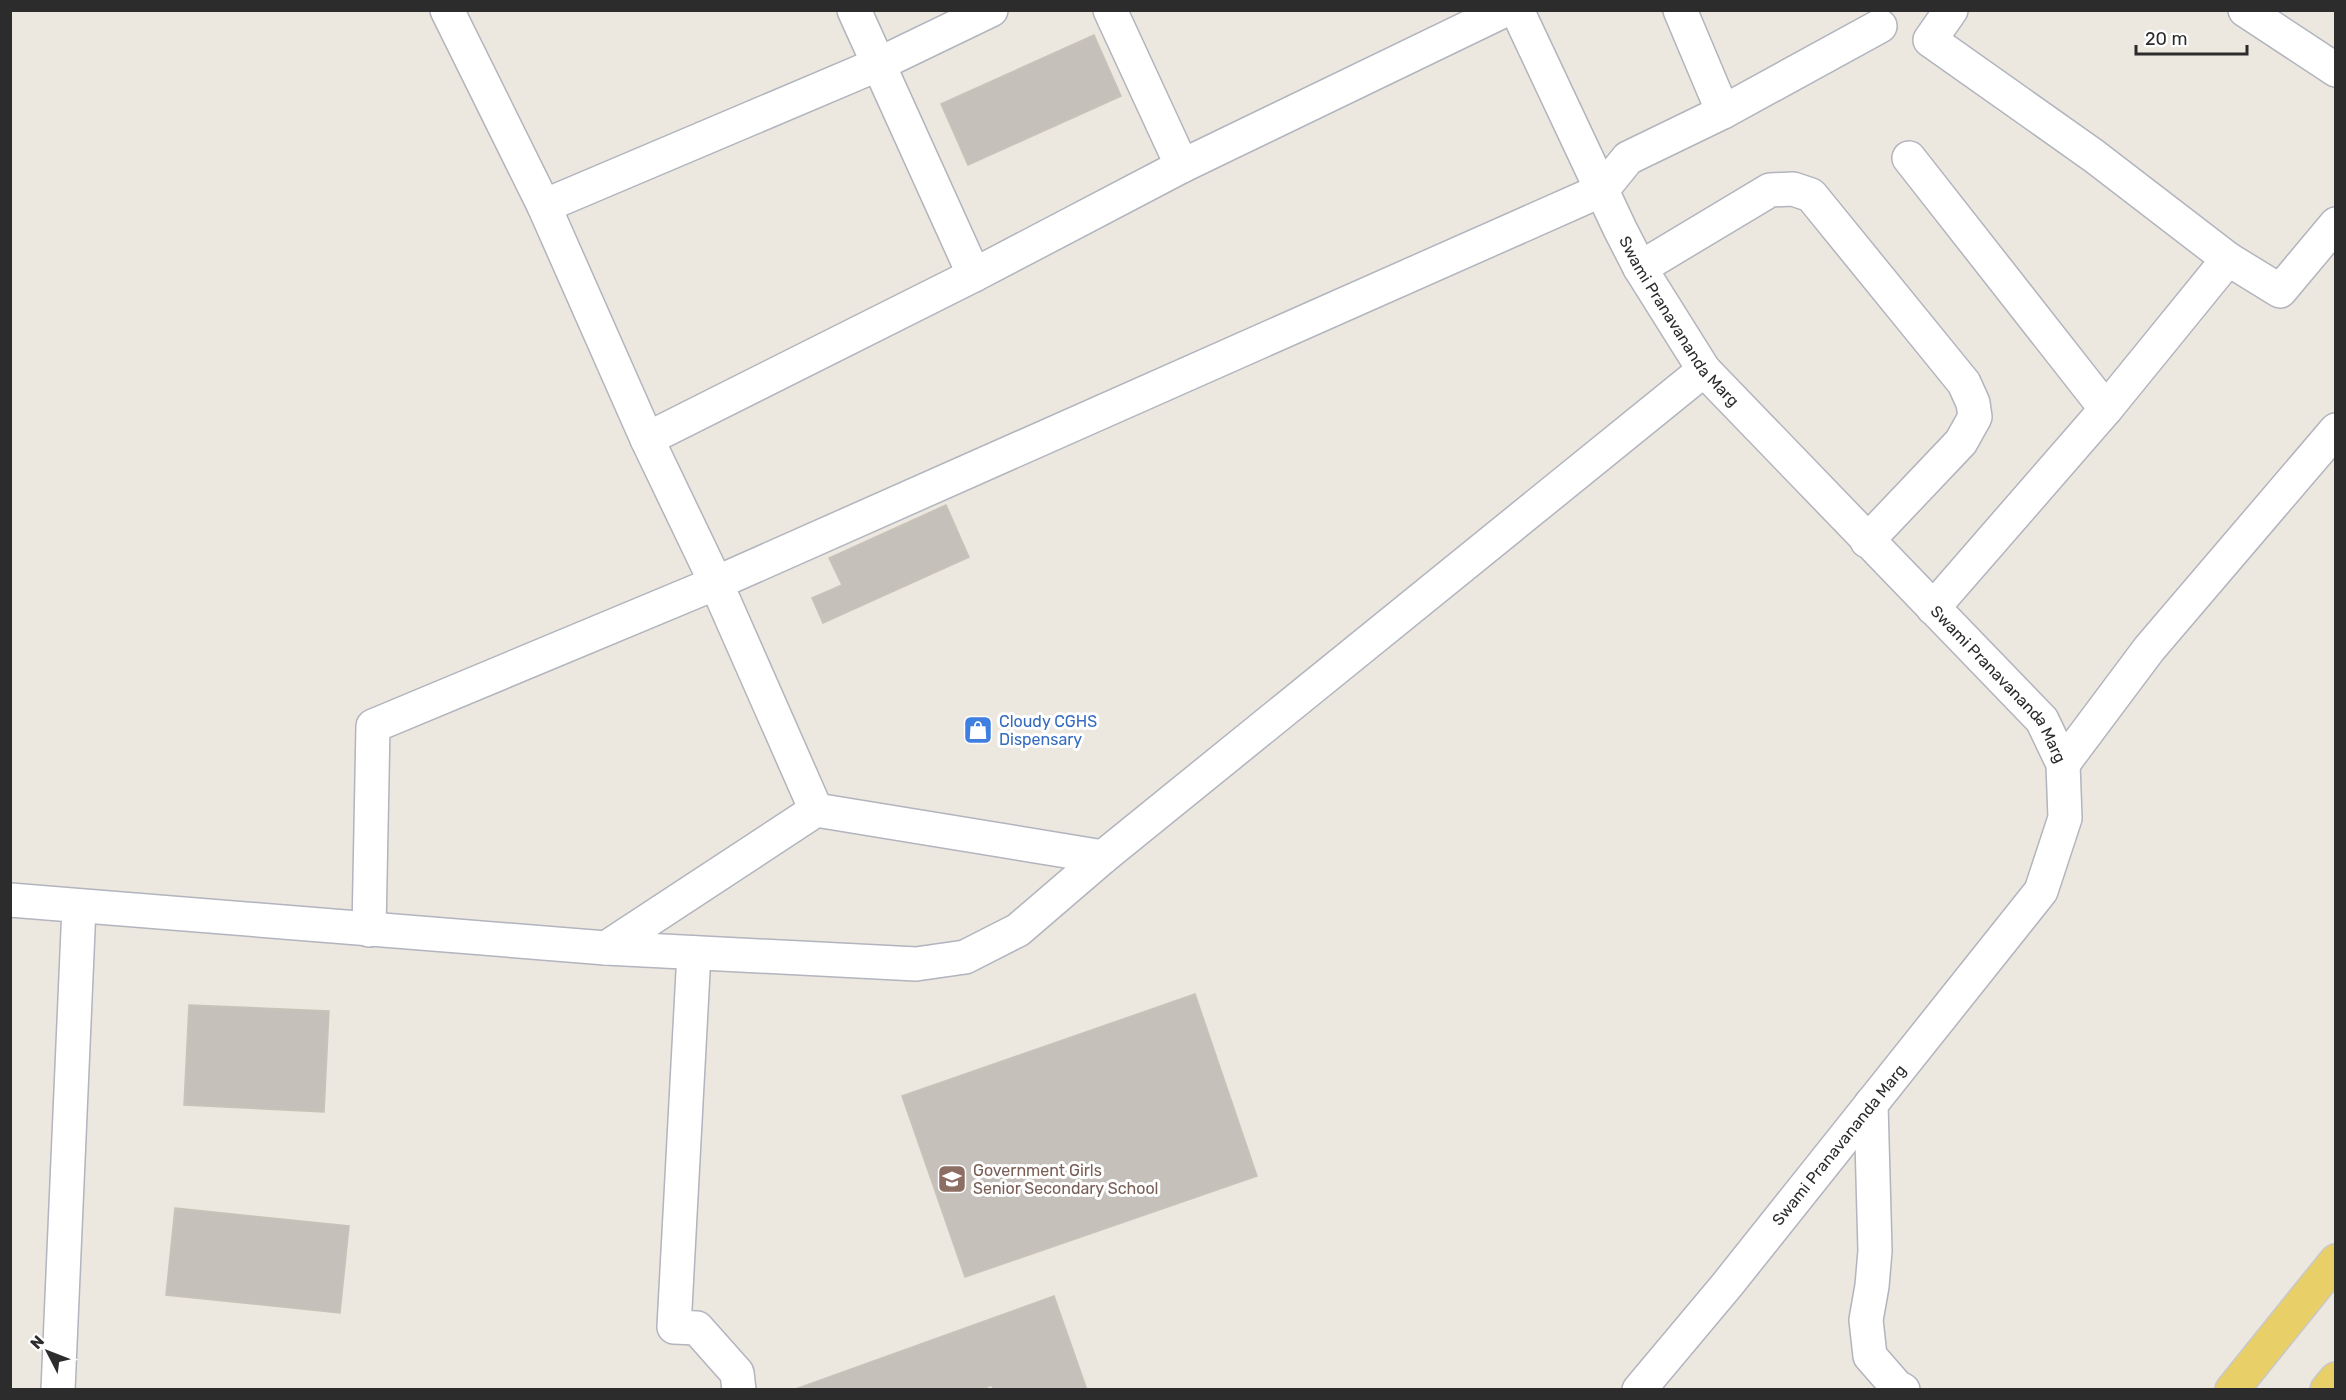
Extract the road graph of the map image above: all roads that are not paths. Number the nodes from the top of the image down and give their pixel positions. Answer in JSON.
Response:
{"nodes":[{"id":1,"x":854,"y":10,"type":"edge"},
{"id":2,"x":991,"y":10,"type":"edge"},
{"id":3,"x":1110,"y":10,"type":"edge"},
{"id":4,"x":1506,"y":10,"type":"edge"},
{"id":5,"x":1517,"y":10,"type":"edge"},
{"id":6,"x":1680,"y":10,"type":"edge"},
{"id":7,"x":1951,"y":10,"type":"edge"},
{"id":8,"x":2245,"y":10,"type":"edge"},
{"id":9,"x":448,"y":11,"type":"edge"},
{"id":10,"x":1880,"y":26,"type":"dead end"},
{"id":11,"x":879,"y":64,"type":"junction"},
{"id":12,"x":2336,"y":70,"type":"edge"},
{"id":13,"x":1723,"y":112,"type":"junction"},
{"id":14,"x":1909,"y":158,"type":"dead end"},
{"id":15,"x":1182,"y":166,"type":"junction"},
{"id":16,"x":1602,"y":190,"type":"junction"},
{"id":17,"x":544,"y":206,"type":"junction"},
{"id":18,"x":2336,"y":224,"type":"edge"},
{"id":19,"x":2228,"y":259,"type":"junction"},
{"id":20,"x":1641,"y":268,"type":"junction"},
{"id":21,"x":974,"y":275,"type":"junction"},
{"id":22,"x":1704,"y":370,"type":"junction"},
{"id":23,"x":2106,"y":409,"type":"junction"},
{"id":24,"x":2336,"y":430,"type":"edge"},
{"id":25,"x":647,"y":439,"type":"junction"},
{"id":26,"x":1867,"y":541,"type":"junction"},
{"id":27,"x":716,"y":584,"type":"junction"},
{"id":28,"x":1933,"y":608,"type":"junction"},
{"id":29,"x":2063,"y":764,"type":"junction"},
{"id":30,"x":816,"y":810,"type":"junction"},
{"id":31,"x":1103,"y":857,"type":"junction"},
{"id":32,"x":10,"y":900,"type":"edge"},
{"id":33,"x":79,"y":907,"type":"junction"},
{"id":34,"x":369,"y":930,"type":"junction"},
{"id":35,"x":606,"y":948,"type":"junction"},
{"id":36,"x":694,"y":953,"type":"junction"},
{"id":37,"x":1871,"y":1104,"type":"junction"},
{"id":38,"x":2336,"y":1261,"type":"edge"},
{"id":39,"x":2336,"y":1379,"type":"edge"},
{"id":40,"x":58,"y":1389,"type":"edge"},
{"id":41,"x":739,"y":1389,"type":"edge"},
{"id":42,"x":1639,"y":1389,"type":"edge"},
{"id":43,"x":1903,"y":1389,"type":"edge"},
{"id":44,"x":2232,"y":1389,"type":"edge"},
{"id":45,"x":2327,"y":1389,"type":"edge"}],
"edges":[{"from":1,"to":11,"type":"street"},
{"from":2,"to":11,"type":"street"},
{"from":3,"to":15,"type":"street"},
{"from":4,"to":15,"type":"street"},
{"from":5,"to":16,"type":"street","name":"Swami Pranavananda Marg"},
{"from":6,"to":13,"type":"street"},
{"from":7,"to":19,"type":"street"},
{"from":8,"to":12,"type":"street"},
{"from":9,"to":17,"type":"street"},
{"from":10,"to":13,"type":"street"},
{"from":11,"to":17,"type":"street"},
{"from":11,"to":21,"type":"street"},
{"from":13,"to":16,"type":"street"},
{"from":14,"to":23,"type":"street"},
{"from":15,"to":21,"type":"street"},
{"from":16,"to":20,"type":"street","name":"Swami Pranavananda Marg"},
{"from":16,"to":27,"type":"street"},
{"from":17,"to":25,"type":"street"},
{"from":18,"to":19,"type":"street"},
{"from":19,"to":23,"type":"street"},
{"from":20,"to":22,"type":"street","name":"Swami Pranavananda Marg"},
{"from":20,"to":26,"type":"street"},
{"from":21,"to":25,"type":"street"},
{"from":22,"to":26,"type":"street","name":"Swami Pranavananda Marg"},
{"from":22,"to":31,"type":"street"},
{"from":23,"to":28,"type":"street"},
{"from":24,"to":29,"type":"street"},
{"from":25,"to":27,"type":"street"},
{"from":26,"to":28,"type":"street","name":"Swami Pranavananda Marg"},
{"from":27,"to":30,"type":"street"},
{"from":27,"to":34,"type":"street"},
{"from":28,"to":29,"type":"street","name":"Swami Pranavananda Marg"},
{"from":29,"to":37,"type":"street","name":"Swami Pranavananda Marg"},
{"from":30,"to":31,"type":"street"},
{"from":30,"to":35,"type":"street"},
{"from":31,"to":36,"type":"street"},
{"from":32,"to":33,"type":"street"},
{"from":33,"to":34,"type":"street"},
{"from":33,"to":40,"type":"street"},
{"from":34,"to":35,"type":"street"},
{"from":35,"to":36,"type":"street"},
{"from":36,"to":41,"type":"street"},
{"from":37,"to":42,"type":"street","name":"Swami Pranavananda Marg"},
{"from":37,"to":43,"type":"street"},
{"from":38,"to":44,"type":"main road"},
{"from":39,"to":45,"type":"main road"}]}
